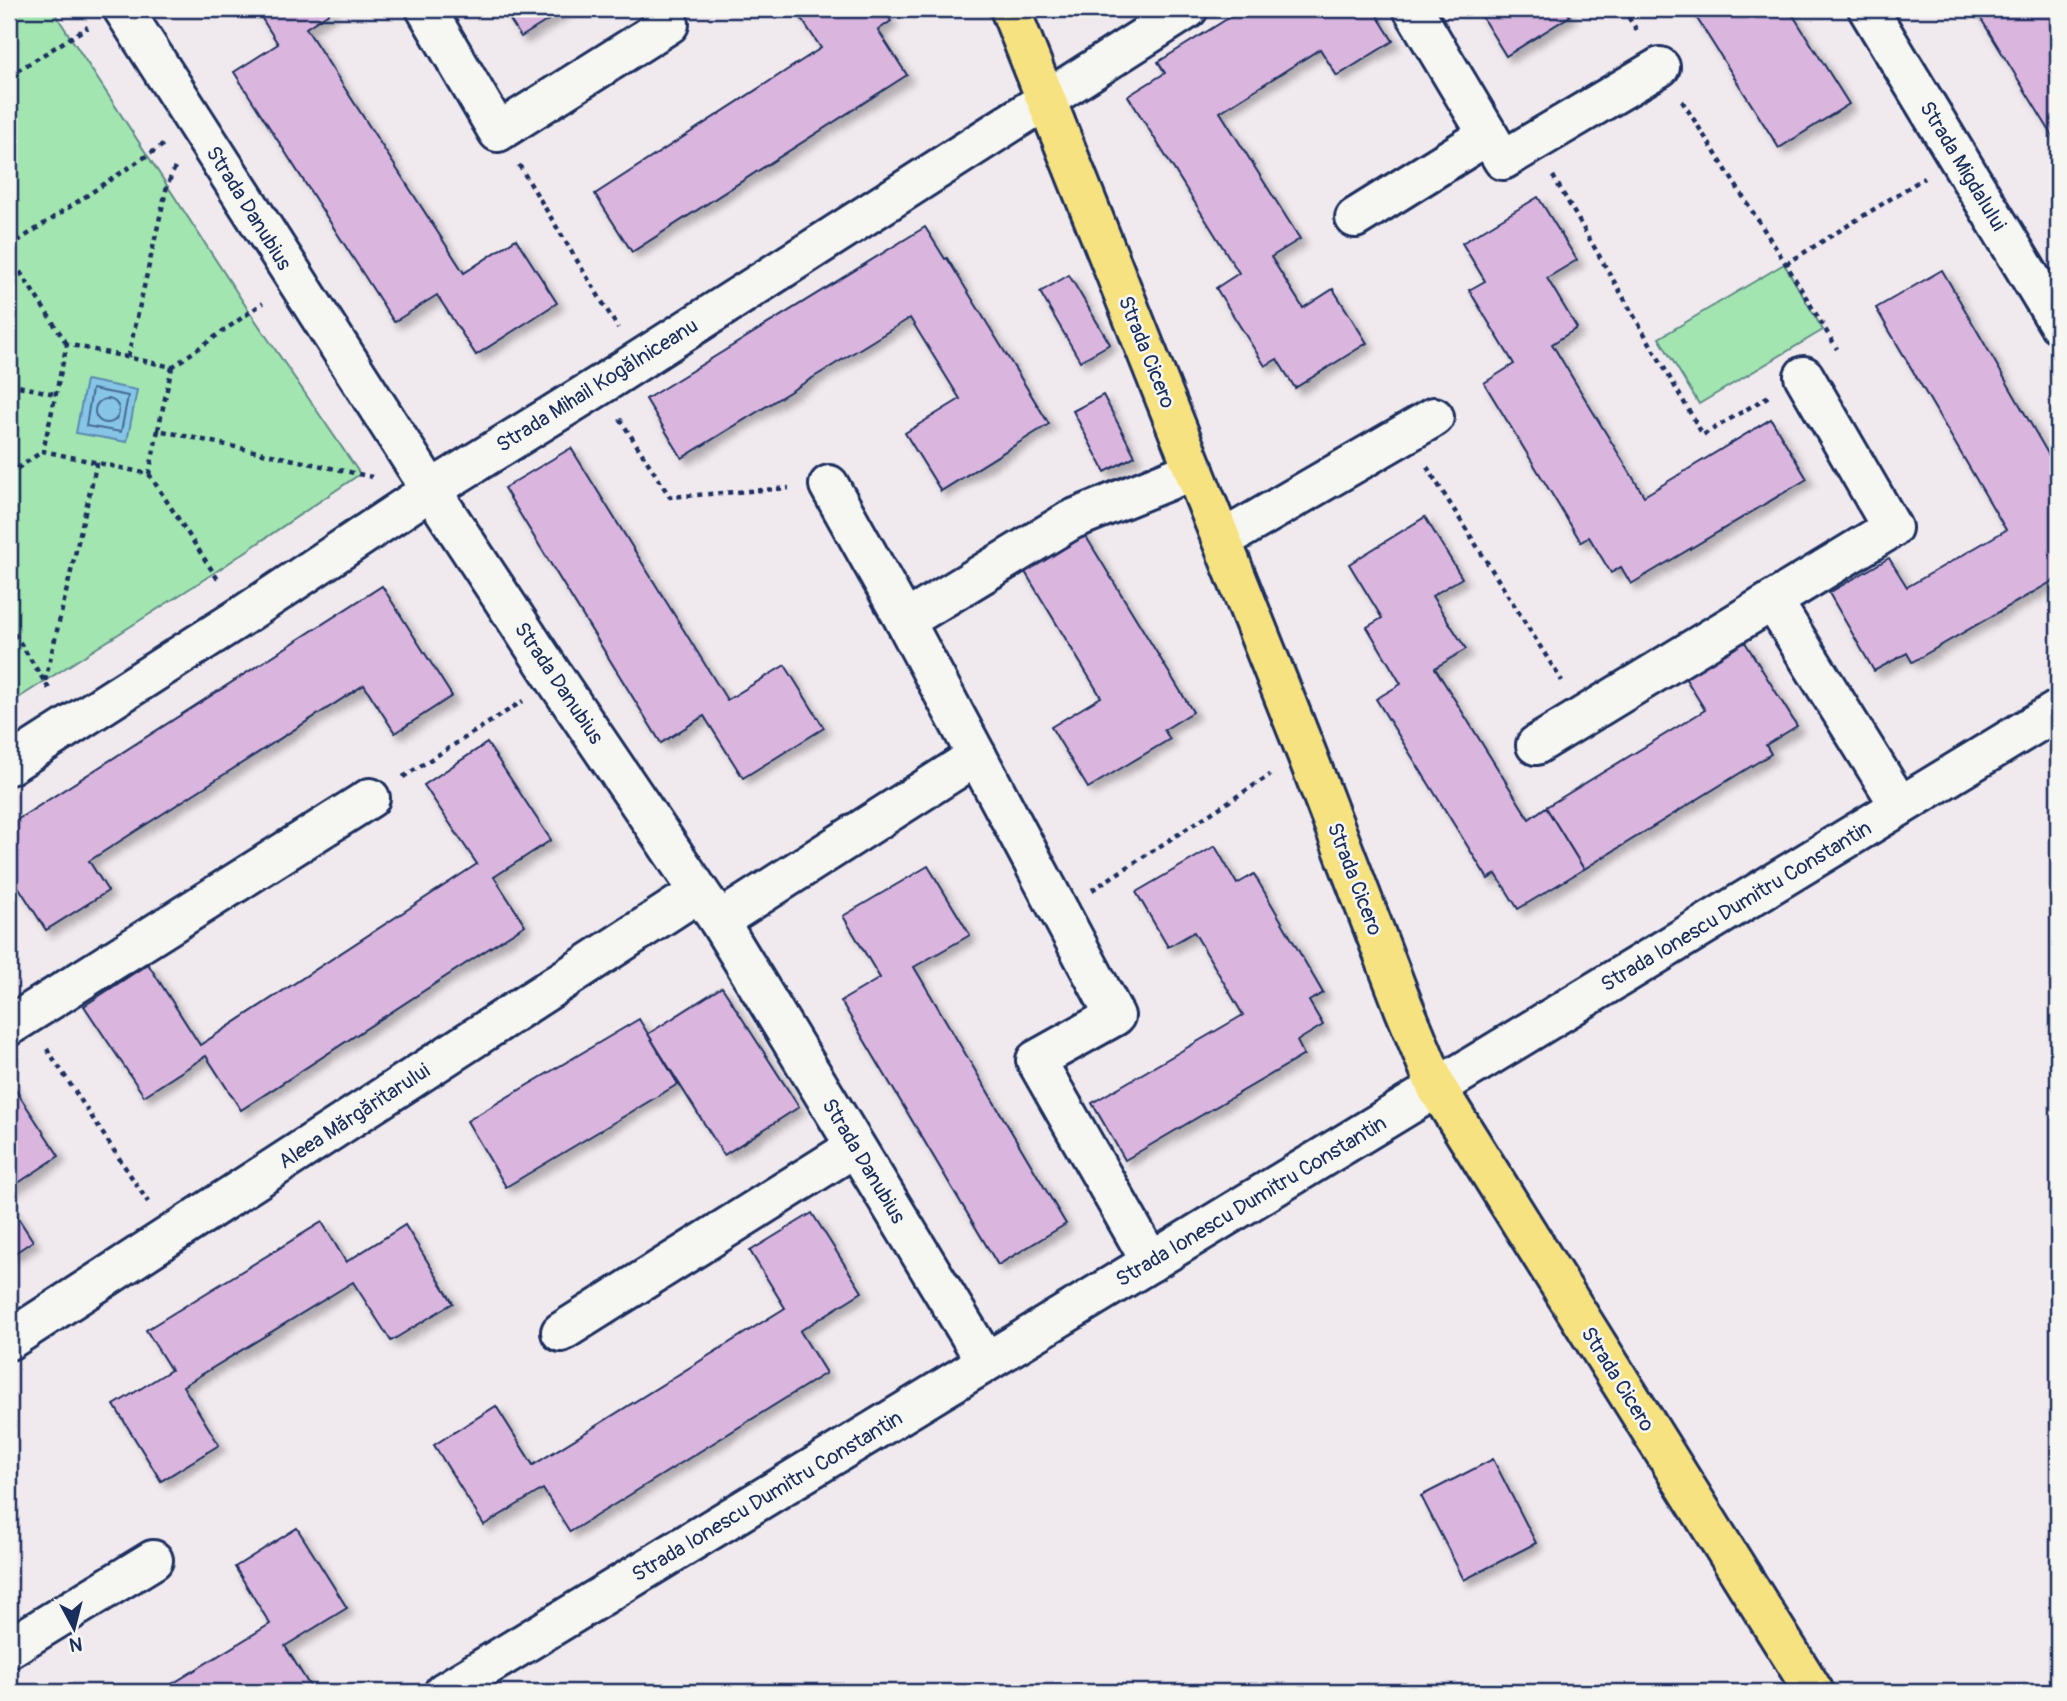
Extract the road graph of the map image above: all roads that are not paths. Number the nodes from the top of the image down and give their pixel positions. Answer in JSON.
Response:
{"nodes":[{"id":1,"x":123,"y":9,"type":"edge"},
{"id":2,"x":426,"y":9,"type":"edge"},
{"id":3,"x":660,"y":9,"type":"edge"},
{"id":4,"x":1010,"y":9,"type":"edge"},
{"id":5,"x":1188,"y":9,"type":"edge"},
{"id":6,"x":1413,"y":9,"type":"edge"},
{"id":7,"x":1868,"y":9,"type":"edge"},
{"id":8,"x":1660,"y":67,"type":"road end"},
{"id":9,"x":1047,"y":98,"type":"junction"},
{"id":10,"x":1488,"y":135,"type":"junction"},
{"id":11,"x":1355,"y":218,"type":"dead end"},
{"id":12,"x":2058,"y":323,"type":"edge"},
{"id":13,"x":1804,"y":376,"type":"road end"},
{"id":14,"x":1420,"y":425,"type":"road end"},
{"id":15,"x":1194,"y":470,"type":"junction"},
{"id":16,"x":829,"y":485,"type":"road end"},
{"id":17,"x":432,"y":489,"type":"junction"},
{"id":18,"x":1222,"y":540,"type":"junction"},
{"id":19,"x":1773,"y":601,"type":"junction"},
{"id":20,"x":905,"y":621,"type":"junction"},
{"id":21,"x":2058,"y":710,"type":"edge"},
{"id":22,"x":1536,"y":745,"type":"dead end"},
{"id":23,"x":977,"y":755,"type":"junction"},
{"id":24,"x":9,"y":765,"type":"edge"},
{"id":25,"x":370,"y":798,"type":"road end"},
{"id":26,"x":1900,"y":806,"type":"junction"},
{"id":27,"x":709,"y":907,"type":"junction"},
{"id":28,"x":14,"y":1010,"type":"edge"},
{"id":29,"x":1437,"y":1088,"type":"junction"},
{"id":30,"x":855,"y":1147,"type":"junction"},
{"id":31,"x":1151,"y":1262,"type":"junction"},
{"id":32,"x":561,"y":1332,"type":"dead end"},
{"id":33,"x":9,"y":1340,"type":"edge"},
{"id":34,"x":986,"y":1362,"type":"junction"},
{"id":35,"x":153,"y":1560,"type":"dead end"},
{"id":36,"x":9,"y":1648,"type":"edge"},
{"id":37,"x":444,"y":1692,"type":"edge"},
{"id":38,"x":1814,"y":1692,"type":"edge"}],
"edges":[{"from":1,"to":17,"type":"street","name":"Strada Danubius"},
{"from":2,"to":3,"type":"street"},
{"from":4,"to":9,"type":"main road","name":"Strada Cicero"},
{"from":5,"to":9,"type":"street","name":"Strada Mihail Kogălniceanu"},
{"from":6,"to":10,"type":"street"},
{"from":7,"to":12,"type":"street","name":"Strada Migdalului"},
{"from":8,"to":10,"type":"street"},
{"from":9,"to":15,"type":"main road","name":"Strada Cicero"},
{"from":9,"to":17,"type":"street","name":"Strada Mihail Kogălniceanu"},
{"from":10,"to":11,"type":"street"},
{"from":13,"to":19,"type":"street"},
{"from":14,"to":18,"type":"street"},
{"from":15,"to":18,"type":"main road","name":"Strada Cicero"},
{"from":15,"to":20,"type":"street"},
{"from":16,"to":20,"type":"street"},
{"from":17,"to":24,"type":"street","name":"Strada Mihail Kogălniceanu"},
{"from":17,"to":27,"type":"street","name":"Strada Danubius"},
{"from":18,"to":29,"type":"main road","name":"Strada Cicero"},
{"from":19,"to":22,"type":"street"},
{"from":19,"to":26,"type":"street"},
{"from":20,"to":23,"type":"street"},
{"from":21,"to":26,"type":"street","name":"Strada Ionescu Dumitru Constantin"},
{"from":23,"to":27,"type":"street","name":"Aleea Mărgăritarului"},
{"from":23,"to":31,"type":"street"},
{"from":25,"to":28,"type":"street"},
{"from":26,"to":29,"type":"street","name":"Strada Ionescu Dumitru Constantin"},
{"from":27,"to":30,"type":"street","name":"Strada Danubius"},
{"from":27,"to":33,"type":"street","name":"Aleea Mărgăritarului"},
{"from":29,"to":31,"type":"street","name":"Strada Ionescu Dumitru Constantin"},
{"from":29,"to":38,"type":"main road","name":"Strada Cicero"},
{"from":30,"to":32,"type":"street"},
{"from":30,"to":34,"type":"street","name":"Strada Danubius"},
{"from":31,"to":34,"type":"street","name":"Strada Ionescu Dumitru Constantin"},
{"from":34,"to":37,"type":"street","name":"Strada Ionescu Dumitru Constantin"},
{"from":35,"to":36,"type":"street"}]}
